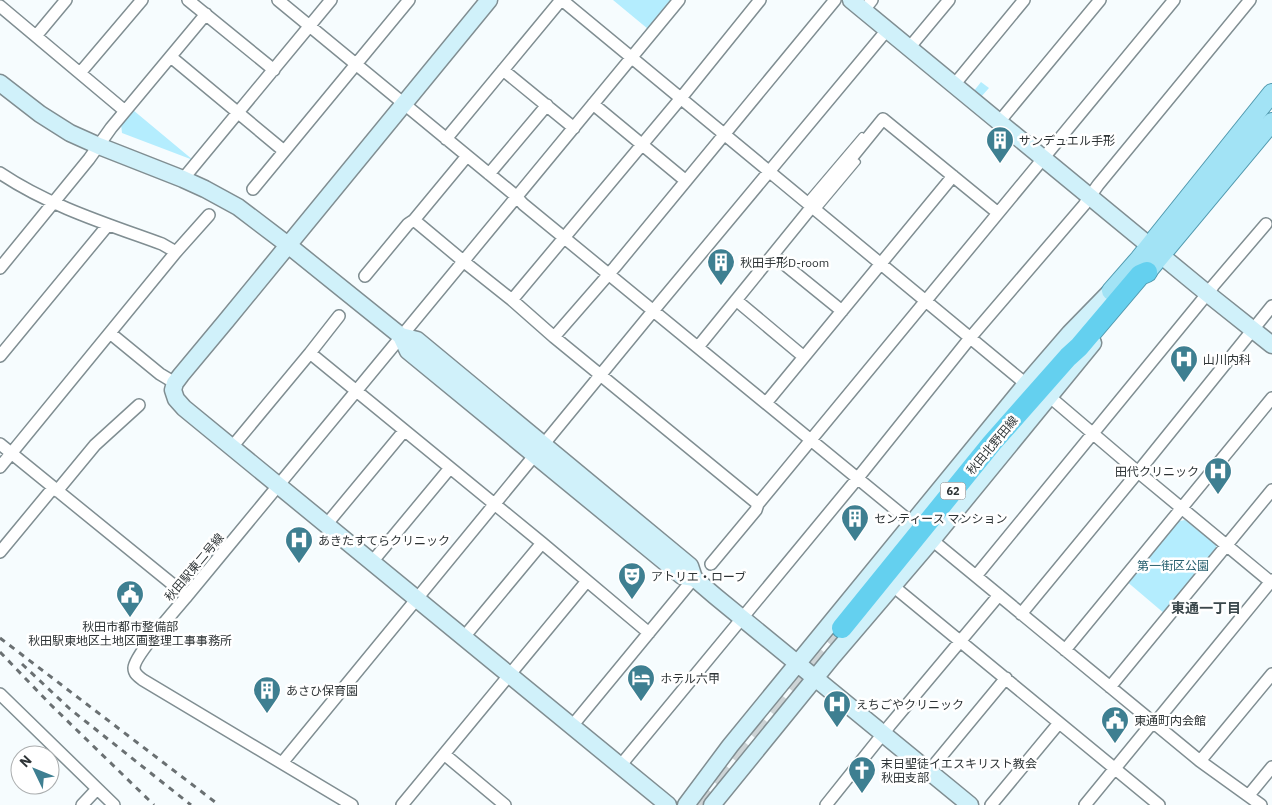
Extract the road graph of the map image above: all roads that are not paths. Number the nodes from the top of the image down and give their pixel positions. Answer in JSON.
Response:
{"nodes":[{"id":1,"x":66,"y":0,"type":"edge"},
{"id":2,"x":142,"y":0,"type":"edge"},
{"id":3,"x":188,"y":0,"type":"edge"},
{"id":4,"x":278,"y":0,"type":"edge"},
{"id":5,"x":332,"y":0,"type":"edge"},
{"id":6,"x":409,"y":0,"type":"edge"},
{"id":7,"x":489,"y":0,"type":"edge"},
{"id":8,"x":561,"y":0,"type":"edge"},
{"id":9,"x":679,"y":0,"type":"edge"},
{"id":10,"x":760,"y":0,"type":"edge"},
{"id":11,"x":835,"y":0,"type":"edge"},
{"id":12,"x":851,"y":0,"type":"edge"},
{"id":13,"x":949,"y":0,"type":"edge"},
{"id":14,"x":1024,"y":0,"type":"edge"},
{"id":15,"x":1100,"y":0,"type":"edge"},
{"id":16,"x":1174,"y":0,"type":"edge"},
{"id":17,"x":1250,"y":0,"type":"edge"},
{"id":18,"x":868,"y":5,"type":"edge"},
{"id":19,"x":0,"y":6,"type":"edge"},
{"id":20,"x":206,"y":14,"type":"junction"},
{"id":21,"x":310,"y":26,"type":"junction"},
{"id":22,"x":887,"y":30,"type":"junction"},
{"id":23,"x":36,"y":36,"type":"junction"},
{"id":24,"x":909,"y":48,"type":"junction"},
{"id":25,"x":171,"y":57,"type":"junction"},
{"id":26,"x":632,"y":57,"type":"junction"},
{"id":27,"x":356,"y":64,"type":"junction"},
{"id":28,"x":274,"y":70,"type":"junction"},
{"id":29,"x":504,"y":70,"type":"junction"},
{"id":30,"x":80,"y":73,"type":"junction"},
{"id":31,"x":0,"y":84,"type":"edge"},
{"id":32,"x":954,"y":85,"type":"junction"},
{"id":33,"x":1272,"y":93,"type":"edge"},
{"id":34,"x":681,"y":98,"type":"junction"},
{"id":35,"x":404,"y":104,"type":"junction"},
{"id":36,"x":592,"y":104,"type":"junction"},
{"id":37,"x":547,"y":105,"type":"junction"},
{"id":38,"x":125,"y":111,"type":"junction"},
{"id":39,"x":238,"y":113,"type":"junction"},
{"id":40,"x":999,"y":122,"type":"junction"},
{"id":41,"x":1272,"y":122,"type":"edge"},
{"id":42,"x":574,"y":128,"type":"junction"},
{"id":43,"x":724,"y":134,"type":"junction"},
{"id":44,"x":862,"y":136,"type":"dead end"},
{"id":45,"x":446,"y":139,"type":"junction"},
{"id":46,"x":642,"y":145,"type":"junction"},
{"id":47,"x":99,"y":146,"type":"junction"},
{"id":48,"x":284,"y":151,"type":"junction"},
{"id":49,"x":467,"y":156,"type":"junction"},
{"id":50,"x":1043,"y":159,"type":"junction"},
{"id":51,"x":857,"y":162,"type":"dead end"},
{"id":52,"x":770,"y":172,"type":"junction"},
{"id":53,"x":0,"y":174,"type":"edge"},
{"id":54,"x":489,"y":174,"type":"junction"},
{"id":55,"x":953,"y":176,"type":"junction"},
{"id":56,"x":183,"y":179,"type":"junction"},
{"id":57,"x":686,"y":181,"type":"junction"},
{"id":58,"x":253,"y":188,"type":"dead end"},
{"id":59,"x":516,"y":196,"type":"junction"},
{"id":60,"x":1090,"y":197,"type":"junction"},
{"id":61,"x":54,"y":203,"type":"junction"},
{"id":62,"x":812,"y":207,"type":"junction"},
{"id":63,"x":998,"y":213,"type":"junction"},
{"id":64,"x":209,"y":215,"type":"dead end"},
{"id":65,"x":414,"y":220,"type":"junction"},
{"id":66,"x":1270,"y":223,"type":"edge"},
{"id":67,"x":108,"y":225,"type":"junction"},
{"id":68,"x":564,"y":238,"type":"junction"},
{"id":69,"x":288,"y":245,"type":"junction"},
{"id":70,"x":1156,"y":250,"type":"junction"},
{"id":71,"x":176,"y":252,"type":"junction"},
{"id":72,"x":773,"y":255,"type":"junction"},
{"id":73,"x":463,"y":261,"type":"junction"},
{"id":74,"x":880,"y":264,"type":"junction"},
{"id":75,"x":0,"y":268,"type":"edge"},
{"id":76,"x":1147,"y":272,"type":"junction"},
{"id":77,"x":608,"y":274,"type":"junction"},
{"id":78,"x":365,"y":276,"type":"dead end"},
{"id":79,"x":1111,"y":291,"type":"junction"},
{"id":80,"x":1208,"y":294,"type":"junction"},
{"id":81,"x":512,"y":300,"type":"junction"},
{"id":82,"x":736,"y":300,"type":"junction"},
{"id":83,"x":925,"y":301,"type":"junction"},
{"id":84,"x":1272,"y":306,"type":"edge"},
{"id":85,"x":654,"y":311,"type":"junction"},
{"id":86,"x":842,"y":311,"type":"junction"},
{"id":87,"x":339,"y":316,"type":"dead end"},
{"id":88,"x":1253,"y":329,"type":"junction"},
{"id":89,"x":110,"y":333,"type":"junction"},
{"id":90,"x":401,"y":336,"type":"junction"},
{"id":91,"x":554,"y":337,"type":"junction"},
{"id":92,"x":970,"y":338,"type":"junction"},
{"id":93,"x":1272,"y":345,"type":"edge"},
{"id":94,"x":698,"y":347,"type":"junction"},
{"id":95,"x":310,"y":353,"type":"junction"},
{"id":96,"x":0,"y":356,"type":"edge"},
{"id":97,"x":804,"y":357,"type":"junction"},
{"id":98,"x":1068,"y":357,"type":"junction"},
{"id":99,"x":601,"y":375,"type":"junction"},
{"id":100,"x":175,"y":383,"type":"junction"},
{"id":101,"x":1026,"y":384,"type":"junction"},
{"id":102,"x":356,"y":391,"type":"junction"},
{"id":103,"x":1050,"y":397,"type":"junction"},
{"id":104,"x":1272,"y":398,"type":"edge"},
{"id":105,"x":766,"y":403,"type":"junction"},
{"id":106,"x":139,"y":405,"type":"dead end"},
{"id":107,"x":404,"y":431,"type":"junction"},
{"id":108,"x":1093,"y":433,"type":"junction"},
{"id":109,"x":811,"y":440,"type":"junction"},
{"id":110,"x":0,"y":444,"type":"edge"},
{"id":111,"x":232,"y":448,"type":"junction"},
{"id":112,"x":540,"y":450,"type":"junction"},
{"id":113,"x":11,"y":453,"type":"junction"},
{"id":114,"x":0,"y":467,"type":"edge"},
{"id":115,"x":450,"y":468,"type":"junction"},
{"id":116,"x":1138,"y":472,"type":"junction"},
{"id":117,"x":857,"y":478,"type":"junction"},
{"id":118,"x":278,"y":486,"type":"junction"},
{"id":119,"x":55,"y":489,"type":"junction"},
{"id":120,"x":1272,"y":490,"type":"edge"},
{"id":121,"x":495,"y":504,"type":"junction"},
{"id":122,"x":758,"y":504,"type":"junction"},
{"id":123,"x":1182,"y":507,"type":"junction"},
{"id":124,"x":912,"y":523,"type":"junction"},
{"id":125,"x":326,"y":525,"type":"junction"},
{"id":126,"x":932,"y":540,"type":"junction"},
{"id":127,"x":542,"y":543,"type":"junction"},
{"id":128,"x":1227,"y":545,"type":"junction"},
{"id":129,"x":0,"y":552,"type":"edge"},
{"id":130,"x":372,"y":562,"type":"junction"},
{"id":131,"x":711,"y":564,"type":"dead end"},
{"id":132,"x":976,"y":576,"type":"junction"},
{"id":133,"x":694,"y":578,"type":"junction"},
{"id":134,"x":587,"y":581,"type":"junction"},
{"id":135,"x":1272,"y":581,"type":"edge"},
{"id":136,"x":893,"y":586,"type":"junction"},
{"id":137,"x":187,"y":596,"type":"junction"},
{"id":138,"x":999,"y":596,"type":"junction"},
{"id":139,"x":416,"y":599,"type":"junction"},
{"id":140,"x":1021,"y":614,"type":"junction"},
{"id":141,"x":742,"y":618,"type":"junction"},
{"id":142,"x":842,"y":628,"type":"tunnel mouth"},
{"id":143,"x":649,"y":633,"type":"junction"},
{"id":144,"x":464,"y":638,"type":"junction"},
{"id":145,"x":961,"y":642,"type":"junction"},
{"id":146,"x":1065,"y":650,"type":"junction"},
{"id":147,"x":798,"y":663,"type":"junction"},
{"id":148,"x":1272,"y":674,"type":"edge"},
{"id":149,"x":509,"y":675,"type":"junction"},
{"id":150,"x":815,"y":678,"type":"junction"},
{"id":151,"x":1006,"y":678,"type":"junction"},
{"id":152,"x":1110,"y":687,"type":"junction"},
{"id":153,"x":4,"y":699,"type":"edge"},
{"id":154,"x":0,"y":712,"type":"edge"},
{"id":155,"x":1059,"y":723,"type":"junction"},
{"id":156,"x":1154,"y":723,"type":"junction"},
{"id":157,"x":572,"y":726,"type":"junction"},
{"id":158,"x":884,"y":734,"type":"junction"},
{"id":159,"x":444,"y":754,"type":"junction"},
{"id":160,"x":1200,"y":761,"type":"junction"},
{"id":161,"x":282,"y":763,"type":"junction"},
{"id":162,"x":620,"y":766,"type":"junction"},
{"id":163,"x":1272,"y":767,"type":"edge"},
{"id":164,"x":1115,"y":769,"type":"junction"},
{"id":165,"x":929,"y":771,"type":"junction"},
{"id":166,"x":97,"y":789,"type":"junction"},
{"id":167,"x":1249,"y":795,"type":"junction"},
{"id":168,"x":828,"y":804,"type":"edge"},
{"id":169,"x":82,"y":805,"type":"edge"},
{"id":170,"x":114,"y":805,"type":"edge"},
{"id":171,"x":352,"y":805,"type":"edge"},
{"id":172,"x":402,"y":805,"type":"edge"},
{"id":173,"x":505,"y":805,"type":"edge"},
{"id":174,"x":668,"y":805,"type":"edge"},
{"id":175,"x":686,"y":805,"type":"edge"},
{"id":176,"x":712,"y":805,"type":"edge"},
{"id":177,"x":970,"y":805,"type":"edge"},
{"id":178,"x":991,"y":805,"type":"edge"},
{"id":179,"x":1085,"y":805,"type":"edge"},
{"id":180,"x":1159,"y":805,"type":"edge"},
{"id":181,"x":1261,"y":805,"type":"edge"}],
"edges":[{"from":1,"to":23,"type":"street"},
{"from":2,"to":30,"type":"street"},
{"from":3,"to":20,"type":"street"},
{"from":4,"to":21,"type":"street"},
{"from":5,"to":21,"type":"street"},
{"from":6,"to":27,"type":"street"},
{"from":7,"to":35,"type":"street"},
{"from":8,"to":26,"type":"street"},
{"from":8,"to":29,"type":"street"},
{"from":9,"to":26,"type":"street","name":"秋田駅東二号線"},
{"from":10,"to":34,"type":"street"},
{"from":11,"to":43,"type":"street"},
{"from":12,"to":18,"type":"street"},
{"from":13,"to":24,"type":"street"},
{"from":14,"to":32,"type":"street"},
{"from":15,"to":40,"type":"street"},
{"from":16,"to":50,"type":"street"},
{"from":17,"to":60,"type":"street"},
{"from":18,"to":22,"type":"street"},
{"from":19,"to":23,"type":"street"},
{"from":20,"to":25,"type":"street"},
{"from":20,"to":28,"type":"street"},
{"from":21,"to":27,"type":"street"},
{"from":21,"to":28,"type":"street"},
{"from":22,"to":24,"type":"street"},
{"from":22,"to":52,"type":"street"},
{"from":23,"to":30,"type":"street"},
{"from":24,"to":32,"type":"street"},
{"from":25,"to":38,"type":"street"},
{"from":25,"to":39,"type":"street"},
{"from":26,"to":34,"type":"street"},
{"from":26,"to":36,"type":"street","name":"秋田駅東二号線"},
{"from":27,"to":35,"type":"street"},
{"from":27,"to":48,"type":"street"},
{"from":28,"to":39,"type":"street"},
{"from":29,"to":37,"type":"street"},
{"from":29,"to":45,"type":"street"},
{"from":30,"to":38,"type":"street"},
{"from":31,"to":47,"type":"street"},
{"from":32,"to":40,"type":"street"},
{"from":33,"to":70,"type":"main road","number":"62"},
{"from":34,"to":43,"type":"street"},
{"from":34,"to":46,"type":"street"},
{"from":35,"to":45,"type":"street"},
{"from":35,"to":69,"type":"street"},
{"from":36,"to":42,"type":"street","name":"秋田駅東二号線"},
{"from":36,"to":46,"type":"street"},
{"from":37,"to":42,"type":"street"},
{"from":37,"to":54,"type":"street"},
{"from":38,"to":47,"type":"street"},
{"from":39,"to":48,"type":"street"},
{"from":39,"to":56,"type":"street"},
{"from":40,"to":50,"type":"street"},
{"from":41,"to":70,"type":"main road","number":"62"},
{"from":42,"to":59,"type":"street","name":"秋田駅東二号線"},
{"from":43,"to":52,"type":"street"},
{"from":43,"to":57,"type":"street"},
{"from":44,"to":62,"type":"lane"},
{"from":45,"to":49,"type":"street"},
{"from":46,"to":57,"type":"street"},
{"from":46,"to":68,"type":"street"},
{"from":47,"to":56,"type":"street"},
{"from":47,"to":61,"type":"street"},
{"from":48,"to":58,"type":"street"},
{"from":49,"to":54,"type":"street"},
{"from":49,"to":65,"type":"street"},
{"from":50,"to":60,"type":"street"},
{"from":50,"to":63,"type":"street"},
{"from":51,"to":62,"type":"lane"},
{"from":52,"to":62,"type":"street"},
{"from":52,"to":85,"type":"street"},
{"from":53,"to":61,"type":"street"},
{"from":54,"to":59,"type":"street"},
{"from":55,"to":62,"type":"street"},
{"from":55,"to":63,"type":"street"},
{"from":55,"to":74,"type":"street"},
{"from":56,"to":69,"type":"street"},
{"from":57,"to":77,"type":"street"},
{"from":59,"to":68,"type":"street"},
{"from":59,"to":73,"type":"street","name":"秋田駅東二号線"},
{"from":60,"to":70,"type":"street"},
{"from":60,"to":92,"type":"street"},
{"from":61,"to":67,"type":"street"},
{"from":61,"to":75,"type":"street"},
{"from":62,"to":72,"type":"street"},
{"from":62,"to":74,"type":"street"},
{"from":63,"to":83,"type":"street"},
{"from":64,"to":71,"type":"street"},
{"from":65,"to":73,"type":"street"},
{"from":65,"to":78,"type":"street"},
{"from":66,"to":80,"type":"street"},
{"from":67,"to":71,"type":"street"},
{"from":67,"to":96,"type":"street"},
{"from":68,"to":77,"type":"street"},
{"from":68,"to":81,"type":"street"},
{"from":69,"to":90,"type":"street"},
{"from":69,"to":100,"type":"street"},
{"from":70,"to":76,"type":"main road","number":"62"},
{"from":70,"to":79,"type":"main road","number":"62"},
{"from":70,"to":80,"type":"street"},
{"from":71,"to":89,"type":"street"},
{"from":72,"to":82,"type":"street"},
{"from":72,"to":86,"type":"street"},
{"from":73,"to":81,"type":"street"},
{"from":73,"to":90,"type":"street","name":"秋田駅東二号線"},
{"from":74,"to":83,"type":"street"},
{"from":74,"to":86,"type":"street"},
{"from":76,"to":98,"type":"highway","number":"62"},
{"from":76,"to":103,"type":"street"},
{"from":77,"to":85,"type":"street"},
{"from":77,"to":91,"type":"street"},
{"from":79,"to":98,"type":"highway","number":"62"},
{"from":79,"to":101,"type":"street"},
{"from":80,"to":88,"type":"street"},
{"from":80,"to":108,"type":"street"},
{"from":81,"to":91,"type":"street"},
{"from":82,"to":94,"type":"street"},
{"from":82,"to":97,"type":"street"},
{"from":83,"to":92,"type":"street"},
{"from":83,"to":109,"type":"street"},
{"from":84,"to":88,"type":"street"},
{"from":85,"to":94,"type":"street"},
{"from":85,"to":99,"type":"street"},
{"from":86,"to":97,"type":"street"},
{"from":87,"to":95,"type":"street"},
{"from":88,"to":93,"type":"street"},
{"from":88,"to":116,"type":"street"},
{"from":89,"to":100,"type":"street"},
{"from":89,"to":113,"type":"street"},
{"from":90,"to":102,"type":"street","name":"秋田駅東二号線"},
{"from":90,"to":112,"type":"street"},
{"from":91,"to":99,"type":"street"},
{"from":92,"to":101,"type":"street"},
{"from":92,"to":117,"type":"street"},
{"from":94,"to":105,"type":"street"},
{"from":95,"to":102,"type":"street"},
{"from":95,"to":111,"type":"street"},
{"from":97,"to":105,"type":"street"},
{"from":98,"to":142,"type":"highway","name":"秋田北野田線","number":"62"},
{"from":99,"to":112,"type":"street"},
{"from":99,"to":122,"type":"street"},
{"from":100,"to":111,"type":"street"},
{"from":101,"to":124,"type":"street"},
{"from":102,"to":107,"type":"street"},
{"from":102,"to":118,"type":"street","name":"秋田駅東二号線"},
{"from":103,"to":108,"type":"street"},
{"from":103,"to":126,"type":"street"},
{"from":104,"to":123,"type":"street"},
{"from":105,"to":109,"type":"street"},
{"from":106,"to":119,"type":"street"},
{"from":107,"to":115,"type":"street"},
{"from":107,"to":125,"type":"street"},
{"from":108,"to":116,"type":"street"},
{"from":108,"to":132,"type":"street"},
{"from":109,"to":117,"type":"street"},
{"from":109,"to":122,"type":"street"},
{"from":110,"to":113,"type":"street"},
{"from":111,"to":118,"type":"street"},
{"from":112,"to":121,"type":"street"},
{"from":112,"to":133,"type":"street"},
{"from":113,"to":114,"type":"street"},
{"from":113,"to":119,"type":"street"},
{"from":115,"to":121,"type":"street"},
{"from":115,"to":130,"type":"street"},
{"from":116,"to":123,"type":"street"},
{"from":116,"to":140,"type":"street"},
{"from":117,"to":124,"type":"street"},
{"from":117,"to":141,"type":"street"},
{"from":118,"to":125,"type":"street"},
{"from":118,"to":137,"type":"street","name":"秋田駅東二号線"},
{"from":119,"to":129,"type":"street"},
{"from":119,"to":137,"type":"street"},
{"from":120,"to":128,"type":"street"},
{"from":121,"to":127,"type":"street"},
{"from":121,"to":139,"type":"street"},
{"from":122,"to":131,"type":"street"},
{"from":123,"to":128,"type":"street"},
{"from":123,"to":146,"type":"street"},
{"from":124,"to":147,"type":"street"},
{"from":125,"to":130,"type":"street"},
{"from":126,"to":132,"type":"street"},
{"from":126,"to":136,"type":"street"},
{"from":127,"to":134,"type":"street"},
{"from":127,"to":144,"type":"street"},
{"from":128,"to":135,"type":"street"},
{"from":128,"to":152,"type":"street"},
{"from":130,"to":139,"type":"street"},
{"from":132,"to":138,"type":"street"},
{"from":133,"to":141,"type":"street"},
{"from":133,"to":143,"type":"street"},
{"from":134,"to":143,"type":"street"},
{"from":134,"to":149,"type":"street"},
{"from":135,"to":156,"type":"street"},
{"from":136,"to":145,"type":"street"},
{"from":136,"to":150,"type":"street"},
{"from":137,"to":161,"type":"street","name":"秋田駅東二号線"},
{"from":138,"to":140,"type":"street"},
{"from":138,"to":145,"type":"street"},
{"from":139,"to":144,"type":"street"},
{"from":139,"to":161,"type":"street"},
{"from":140,"to":146,"type":"street"},
{"from":141,"to":147,"type":"street"},
{"from":141,"to":162,"type":"street"},
{"from":143,"to":157,"type":"street"},
{"from":144,"to":149,"type":"street"},
{"from":145,"to":151,"type":"street"},
{"from":145,"to":158,"type":"street"},
{"from":146,"to":152,"type":"street"},
{"from":147,"to":150,"type":"street"},
{"from":147,"to":175,"type":"street"},
{"from":148,"to":160,"type":"street"},
{"from":149,"to":157,"type":"street"},
{"from":149,"to":159,"type":"street"},
{"from":150,"to":158,"type":"street"},
{"from":150,"to":176,"type":"street"},
{"from":151,"to":155,"type":"street"},
{"from":151,"to":165,"type":"street"},
{"from":152,"to":156,"type":"street"},
{"from":153,"to":154,"type":"street"},
{"from":153,"to":166,"type":"street"},
{"from":155,"to":164,"type":"street"},
{"from":155,"to":178,"type":"street"},
{"from":156,"to":160,"type":"street"},
{"from":156,"to":164,"type":"street"},
{"from":157,"to":162,"type":"street"},
{"from":158,"to":165,"type":"street"},
{"from":158,"to":168,"type":"street"},
{"from":159,"to":172,"type":"street"},
{"from":159,"to":173,"type":"street"},
{"from":160,"to":167,"type":"street"},
{"from":161,"to":171,"type":"street"},
{"from":162,"to":174,"type":"street"},
{"from":163,"to":167,"type":"street"},
{"from":164,"to":179,"type":"street"},
{"from":164,"to":180,"type":"street"},
{"from":165,"to":177,"type":"street"},
{"from":166,"to":169,"type":"street"},
{"from":166,"to":170,"type":"street"},
{"from":167,"to":181,"type":"street"}]}
